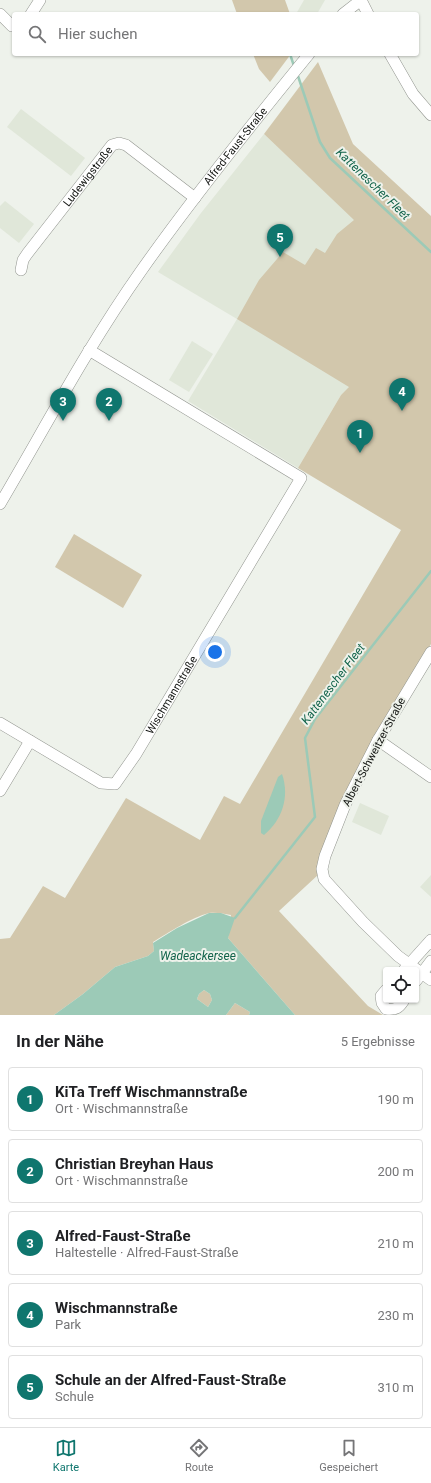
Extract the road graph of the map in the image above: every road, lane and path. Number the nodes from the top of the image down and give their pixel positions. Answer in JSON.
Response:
{"nodes":[{"id":1,"x":40,"y":0,"type":"edge"},
{"id":2,"x":361,"y":0,"type":"edge"},
{"id":3,"x":32,"y":12,"type":"edge"},
{"id":4,"x":346,"y":12,"type":"edge"},
{"id":5,"x":367,"y":12,"type":"edge"},
{"id":6,"x":0,"y":14,"type":"edge"},
{"id":7,"x":12,"y":26,"type":"edge"},
{"id":8,"x":391,"y":56,"type":"edge"},
{"id":9,"x":305,"y":58,"type":"edge"},
{"id":10,"x":431,"y":116,"type":"edge"},
{"id":11,"x":195,"y":198,"type":"junction"},
{"id":12,"x":21,"y":270,"type":"dead end"},
{"id":13,"x":89,"y":350,"type":"junction"},
{"id":14,"x":0,"y":504,"type":"edge"},
{"id":15,"x":431,"y":652,"type":"edge"},
{"id":16,"x":0,"y":723,"type":"edge"},
{"id":17,"x":378,"y":740,"type":"junction"},
{"id":18,"x":30,"y":741,"type":"junction"},
{"id":19,"x":431,"y":777,"type":"edge"},
{"id":20,"x":0,"y":791,"type":"edge"},
{"id":21,"x":431,"y":940,"type":"edge"},
{"id":22,"x":431,"y":960,"type":"edge"},
{"id":23,"x":407,"y":967,"type":"edge"},
{"id":24,"x":419,"y":977,"type":"edge"},
{"id":25,"x":431,"y":980,"type":"edge"},
{"id":26,"x":383,"y":994,"type":"edge"},
{"id":27,"x":402,"y":1003,"type":"edge"}],
"edges":[{"from":1,"to":3,"type":"street"},
{"from":2,"to":4,"type":"street"},
{"from":2,"to":5,"type":"street"},
{"from":6,"to":7,"type":"street"},
{"from":8,"to":10,"type":"street"},
{"from":9,"to":11,"type":"street","name":"Alfred-Faust-Straße"},
{"from":11,"to":12,"type":"street","name":"Ludewigstraße"},
{"from":11,"to":13,"type":"street","name":"Alfred-Faust-Straße"},
{"from":13,"to":14,"type":"street","name":"Alfred-Faust-Straße"},
{"from":13,"to":18,"type":"street","name":"Wischmannstraße"},
{"from":15,"to":17,"type":"street","name":"Albert-Schweitzer-Straße"},
{"from":16,"to":18,"type":"street","name":"Wischmannstraße"},
{"from":17,"to":19,"type":"street"},
{"from":17,"to":23,"type":"street","name":"Albert-Schweitzer-Straße"},
{"from":18,"to":20,"type":"street"},
{"from":21,"to":23,"type":"street"},
{"from":22,"to":24,"type":"street"},
{"from":24,"to":25,"type":"street","name":"Albert-Schweitzer-Straße"},
{"from":26,"to":27,"type":"street"}]}
